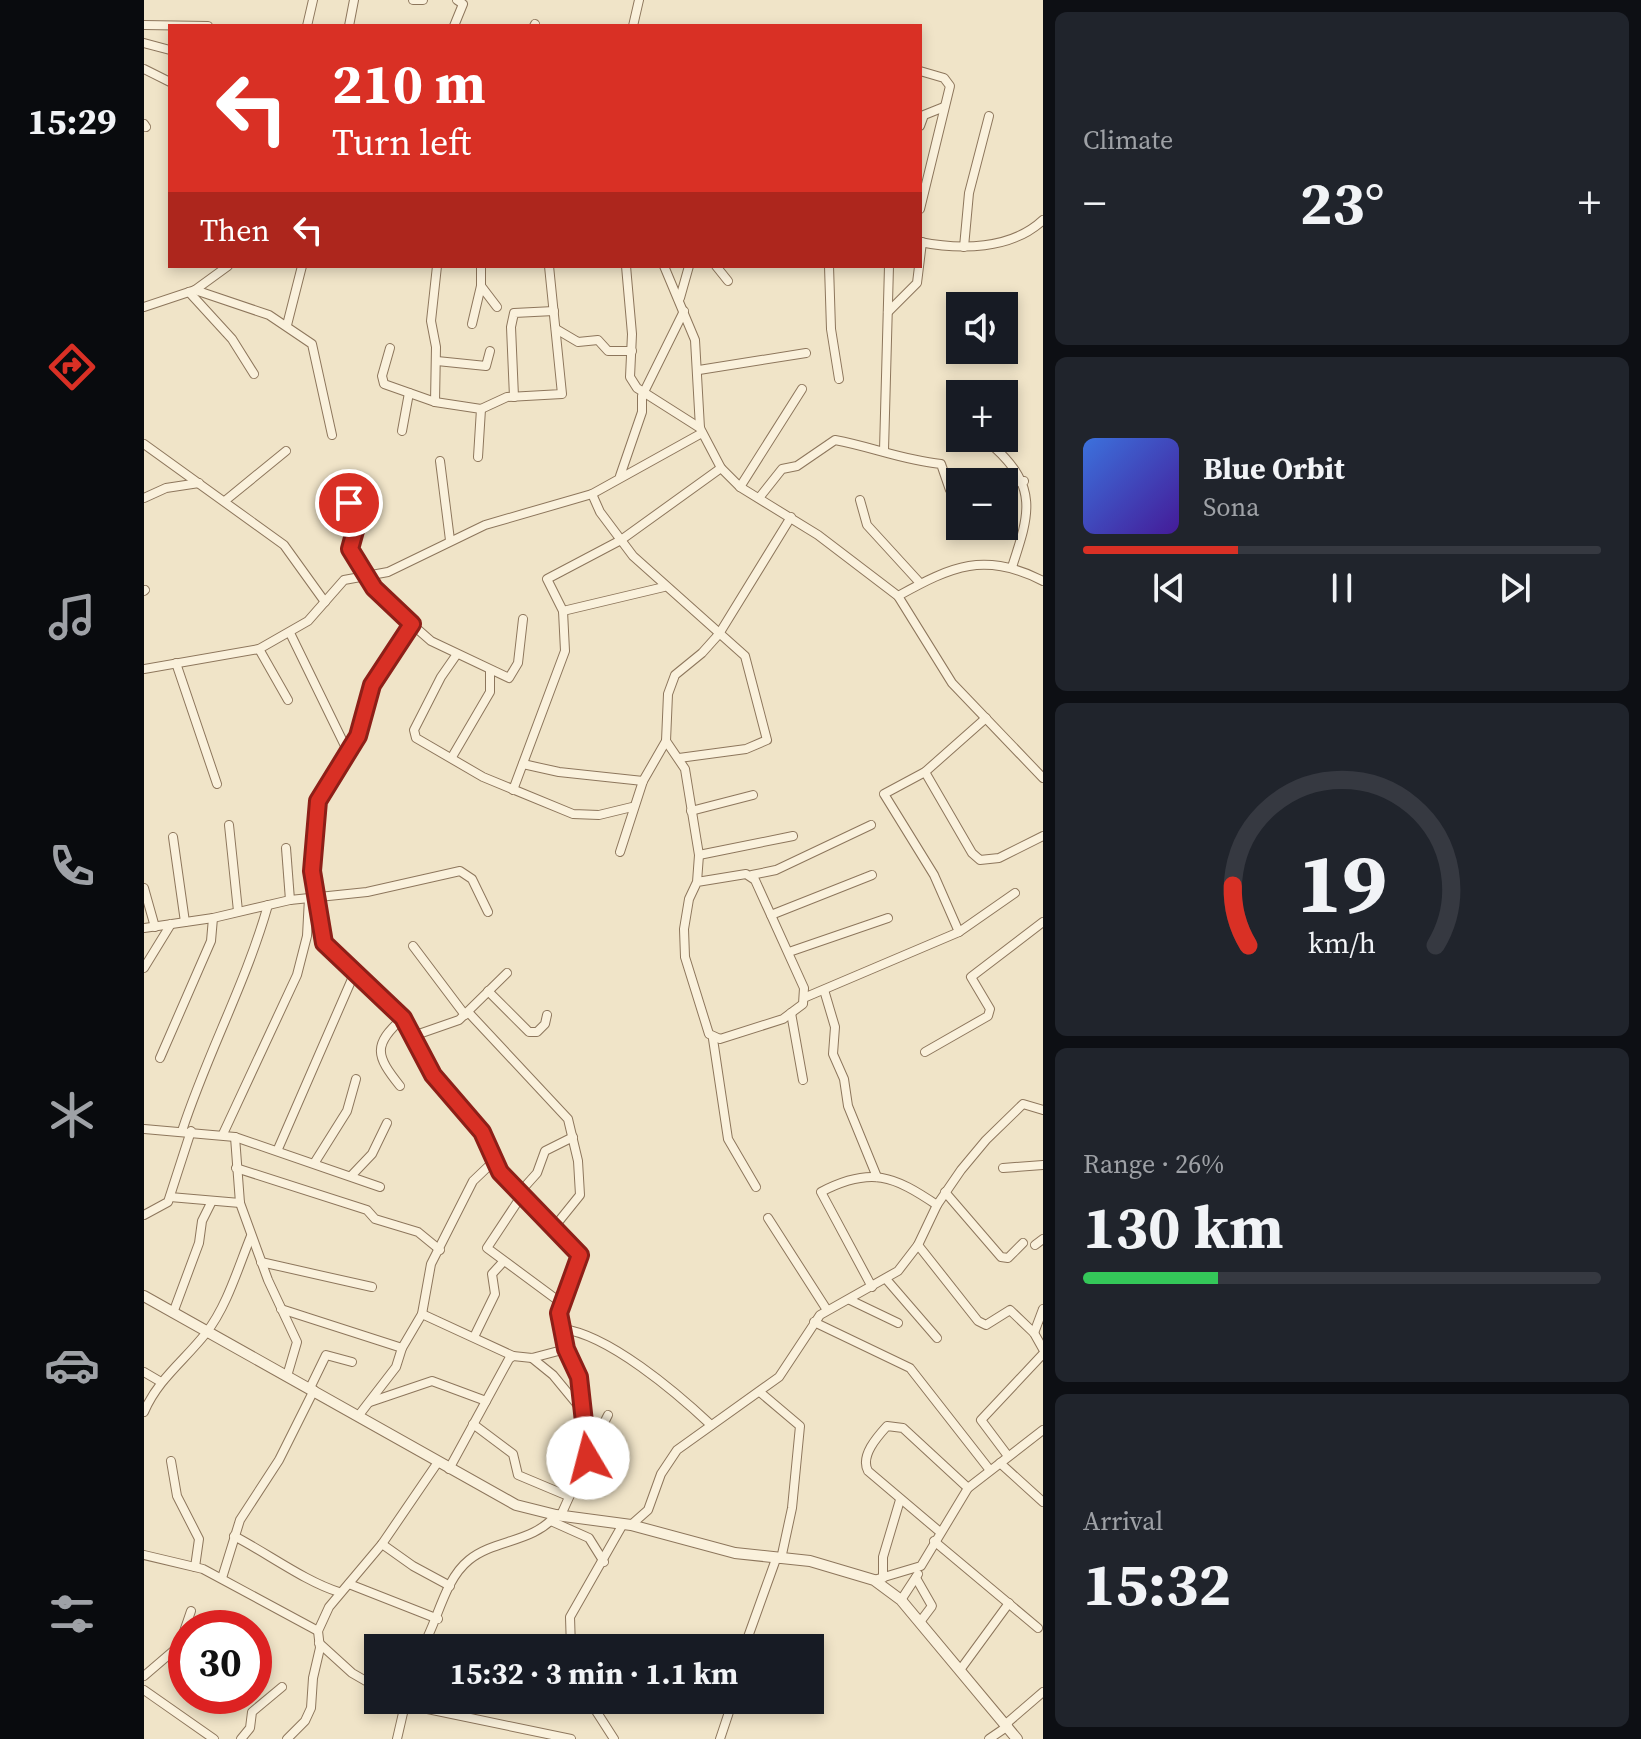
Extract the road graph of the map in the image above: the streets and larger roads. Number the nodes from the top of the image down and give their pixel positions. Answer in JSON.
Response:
{"nodes":[{"id":1,"x":313,"y":0,"type":"edge"},
{"id":2,"x":354,"y":0,"type":"edge"},
{"id":3,"x":413,"y":0,"type":"edge"},
{"id":4,"x":423,"y":0,"type":"edge"},
{"id":5,"x":460,"y":0,"type":"edge"},
{"id":6,"x":639,"y":0,"type":"edge"},
{"id":7,"x":307,"y":24,"type":"edge"},
{"id":8,"x":349,"y":24,"type":"edge"},
{"id":9,"x":454,"y":24,"type":"edge"},
{"id":10,"x":633,"y":24,"type":"edge"},
{"id":11,"x":144,"y":25,"type":"edge"},
{"id":12,"x":168,"y":25,"type":"edge"},
{"id":13,"x":144,"y":43,"type":"edge"},
{"id":14,"x":168,"y":49,"type":"edge"},
{"id":15,"x":144,"y":69,"type":"edge"},
{"id":16,"x":922,"y":72,"type":"edge"},
{"id":17,"x":168,"y":81,"type":"edge"},
{"id":18,"x":944,"y":107,"type":"junction"},
{"id":19,"x":989,"y":116,"type":"dead end"},
{"id":20,"x":922,"y":120,"type":"edge"},
{"id":21,"x":922,"y":200,"type":"edge"},
{"id":22,"x":1041,"y":226,"type":"edge"},
{"id":23,"x":922,"y":242,"type":"edge"},
{"id":24,"x":964,"y":247,"type":"junction"},
{"id":25,"x":225,"y":268,"type":"edge"},
{"id":26,"x":301,"y":268,"type":"edge"},
{"id":27,"x":437,"y":268,"type":"edge"},
{"id":28,"x":481,"y":268,"type":"edge"},
{"id":29,"x":549,"y":268,"type":"edge"},
{"id":30,"x":626,"y":268,"type":"edge"},
{"id":31,"x":665,"y":268,"type":"edge"},
{"id":32,"x":688,"y":268,"type":"edge"},
{"id":33,"x":718,"y":268,"type":"edge"},
{"id":34,"x":829,"y":268,"type":"edge"},
{"id":35,"x":889,"y":268,"type":"edge"},
{"id":36,"x":918,"y":268,"type":"edge"},
{"id":37,"x":728,"y":281,"type":"dead end"},
{"id":38,"x":481,"y":286,"type":"junction"},
{"id":39,"x":192,"y":291,"type":"junction"},
{"id":40,"x":680,"y":299,"type":"junction"},
{"id":41,"x":144,"y":307,"type":"edge"},
{"id":42,"x":497,"y":307,"type":"dead end"},
{"id":43,"x":554,"y":311,"type":"junction"},
{"id":44,"x":684,"y":311,"type":"junction"},
{"id":45,"x":888,"y":312,"type":"junction"},
{"id":46,"x":472,"y":324,"type":"dead end"},
{"id":47,"x":287,"y":325,"type":"junction"},
{"id":48,"x":556,"y":329,"type":"junction"},
{"id":49,"x":390,"y":348,"type":"dead end"},
{"id":50,"x":490,"y":351,"type":"dead end"},
{"id":51,"x":632,"y":351,"type":"junction"},
{"id":52,"x":806,"y":353,"type":"dead end"},
{"id":53,"x":437,"y":361,"type":"junction"},
{"id":54,"x":699,"y":370,"type":"junction"},
{"id":55,"x":254,"y":374,"type":"dead end"},
{"id":56,"x":839,"y":379,"type":"dead end"},
{"id":57,"x":802,"y":389,"type":"dead end"},
{"id":58,"x":644,"y":392,"type":"junction"},
{"id":59,"x":409,"y":393,"type":"junction"},
{"id":60,"x":514,"y":397,"type":"junction"},
{"id":61,"x":435,"y":402,"type":"junction"},
{"id":62,"x":481,"y":409,"type":"junction"},
{"id":63,"x":402,"y":431,"type":"dead end"},
{"id":64,"x":701,"y":431,"type":"junction"},
{"id":65,"x":332,"y":435,"type":"dead end"},
{"id":66,"x":144,"y":444,"type":"edge"},
{"id":67,"x":884,"y":450,"type":"junction"},
{"id":68,"x":286,"y":451,"type":"dead end"},
{"id":69,"x":1000,"y":452,"type":"edge"},
{"id":70,"x":478,"y":457,"type":"dead end"},
{"id":71,"x":440,"y":461,"type":"dead end"},
{"id":72,"x":721,"y":468,"type":"junction"},
{"id":73,"x":620,"y":476,"type":"junction"},
{"id":74,"x":946,"y":478,"type":"edge"},
{"id":75,"x":1024,"y":481,"type":"junction"},
{"id":76,"x":1018,"y":482,"type":"edge"},
{"id":77,"x":199,"y":483,"type":"junction"},
{"id":78,"x":740,"y":487,"type":"junction"},
{"id":79,"x":350,"y":493,"type":"dead end"},
{"id":80,"x":592,"y":494,"type":"junction"},
{"id":81,"x":144,"y":498,"type":"edge"},
{"id":82,"x":759,"y":498,"type":"junction"},
{"id":83,"x":226,"y":500,"type":"junction"},
{"id":84,"x":860,"y":500,"type":"dead end"},
{"id":85,"x":791,"y":517,"type":"junction"},
{"id":86,"x":450,"y":540,"type":"junction"},
{"id":87,"x":621,"y":540,"type":"junction"},
{"id":88,"x":1012,"y":567,"type":"junction"},
{"id":89,"x":365,"y":576,"type":"junction"},
{"id":90,"x":1043,"y":581,"type":"edge"},
{"id":91,"x":920,"y":583,"type":"junction"},
{"id":92,"x":664,"y":587,"type":"junction"},
{"id":93,"x":898,"y":596,"type":"junction"},
{"id":94,"x":325,"y":602,"type":"junction"},
{"id":95,"x":563,"y":611,"type":"junction"},
{"id":96,"x":523,"y":619,"type":"dead end"},
{"id":97,"x":412,"y":624,"type":"junction"},
{"id":98,"x":290,"y":633,"type":"junction"},
{"id":99,"x":719,"y":634,"type":"junction"},
{"id":100,"x":259,"y":649,"type":"junction"},
{"id":101,"x":457,"y":654,"type":"junction"},
{"id":102,"x":176,"y":663,"type":"junction"},
{"id":103,"x":144,"y":669,"type":"edge"},
{"id":104,"x":490,"y":670,"type":"junction"},
{"id":105,"x":288,"y":700,"type":"dead end"},
{"id":106,"x":986,"y":718,"type":"junction"},
{"id":107,"x":666,"y":741,"type":"junction"},
{"id":108,"x":348,"y":752,"type":"junction"},
{"id":109,"x":452,"y":757,"type":"junction"},
{"id":110,"x":679,"y":758,"type":"junction"},
{"id":111,"x":523,"y":764,"type":"junction"},
{"id":112,"x":925,"y":772,"type":"junction"},
{"id":113,"x":1043,"y":778,"type":"edge"},
{"id":114,"x":643,"y":781,"type":"junction"},
{"id":115,"x":217,"y":784,"type":"dead end"},
{"id":116,"x":513,"y":790,"type":"junction"},
{"id":117,"x":753,"y":795,"type":"dead end"},
{"id":118,"x":632,"y":807,"type":"junction"},
{"id":119,"x":691,"y":811,"type":"junction"},
{"id":120,"x":229,"y":825,"type":"dead end"},
{"id":121,"x":871,"y":825,"type":"dead end"},
{"id":122,"x":793,"y":836,"type":"dead end"},
{"id":123,"x":1043,"y":836,"type":"edge"},
{"id":124,"x":173,"y":837,"type":"dead end"},
{"id":125,"x":286,"y":848,"type":"dead end"},
{"id":126,"x":620,"y":852,"type":"dead end"},
{"id":127,"x":699,"y":855,"type":"junction"},
{"id":128,"x":752,"y":875,"type":"junction"},
{"id":129,"x":872,"y":875,"type":"dead end"},
{"id":130,"x":697,"y":882,"type":"junction"},
{"id":131,"x":144,"y":888,"type":"edge"},
{"id":132,"x":1015,"y":893,"type":"dead end"},
{"id":133,"x":313,"y":898,"type":"junction"},
{"id":134,"x":290,"y":900,"type":"junction"},
{"id":135,"x":268,"y":905,"type":"junction"},
{"id":136,"x":238,"y":911,"type":"junction"},
{"id":137,"x":488,"y":912,"type":"dead end"},
{"id":138,"x":771,"y":915,"type":"junction"},
{"id":139,"x":213,"y":918,"type":"junction"},
{"id":140,"x":888,"y":918,"type":"dead end"},
{"id":141,"x":185,"y":922,"type":"junction"},
{"id":142,"x":1043,"y":922,"type":"edge"},
{"id":143,"x":171,"y":924,"type":"junction"},
{"id":144,"x":155,"y":927,"type":"junction"},
{"id":145,"x":144,"y":928,"type":"edge"},
{"id":146,"x":959,"y":932,"type":"junction"},
{"id":147,"x":413,"y":946,"type":"dead end"},
{"id":148,"x":789,"y":952,"type":"junction"},
{"id":149,"x":144,"y":968,"type":"edge"},
{"id":150,"x":355,"y":972,"type":"junction"},
{"id":151,"x":507,"y":973,"type":"dead end"},
{"id":152,"x":824,"y":990,"type":"junction"},
{"id":153,"x":488,"y":991,"type":"junction"},
{"id":154,"x":806,"y":997,"type":"junction"},
{"id":155,"x":791,"y":1013,"type":"junction"},
{"id":156,"x":467,"y":1014,"type":"junction"},
{"id":157,"x":547,"y":1015,"type":"dead end"},
{"id":158,"x":403,"y":1018,"type":"junction"},
{"id":159,"x":413,"y":1036,"type":"junction"},
{"id":160,"x":713,"y":1039,"type":"junction"},
{"id":161,"x":925,"y":1052,"type":"dead end"},
{"id":162,"x":160,"y":1058,"type":"dead end"},
{"id":163,"x":356,"y":1079,"type":"dead end"},
{"id":164,"x":803,"y":1080,"type":"dead end"},
{"id":165,"x":400,"y":1086,"type":"dead end"},
{"id":166,"x":1043,"y":1110,"type":"edge"},
{"id":167,"x":387,"y":1123,"type":"dead end"},
{"id":168,"x":144,"y":1129,"type":"edge"},
{"id":169,"x":186,"y":1131,"type":"junction"},
{"id":170,"x":223,"y":1134,"type":"junction"},
{"id":171,"x":235,"y":1137,"type":"junction"},
{"id":172,"x":573,"y":1137,"type":"junction"},
{"id":173,"x":278,"y":1149,"type":"junction"},
{"id":174,"x":494,"y":1161,"type":"junction"},
{"id":175,"x":315,"y":1162,"type":"junction"},
{"id":176,"x":1043,"y":1165,"type":"edge"},
{"id":177,"x":236,"y":1168,"type":"junction"},
{"id":178,"x":1003,"y":1168,"type":"dead end"},
{"id":179,"x":352,"y":1175,"type":"junction"},
{"id":180,"x":877,"y":1177,"type":"junction"},
{"id":181,"x":380,"y":1187,"type":"dead end"},
{"id":182,"x":756,"y":1187,"type":"dead end"},
{"id":183,"x":945,"y":1192,"type":"junction"},
{"id":184,"x":521,"y":1194,"type":"junction"},
{"id":185,"x":170,"y":1197,"type":"junction"},
{"id":186,"x":211,"y":1203,"type":"junction"},
{"id":187,"x":240,"y":1203,"type":"junction"},
{"id":188,"x":937,"y":1205,"type":"junction"},
{"id":189,"x":144,"y":1215,"type":"edge"},
{"id":190,"x":768,"y":1218,"type":"dead end"},
{"id":191,"x":555,"y":1226,"type":"junction"},
{"id":192,"x":251,"y":1236,"type":"junction"},
{"id":193,"x":1043,"y":1239,"type":"edge"},
{"id":194,"x":1023,"y":1243,"type":"dead end"},
{"id":195,"x":918,"y":1245,"type":"junction"},
{"id":196,"x":1035,"y":1245,"type":"dead end"},
{"id":197,"x":440,"y":1250,"type":"junction"},
{"id":198,"x":261,"y":1262,"type":"junction"},
{"id":199,"x":503,"y":1262,"type":"junction"},
{"id":200,"x":886,"y":1279,"type":"junction"},
{"id":201,"x":372,"y":1287,"type":"dead end"},
{"id":202,"x":872,"y":1287,"type":"junction"},
{"id":203,"x":144,"y":1296,"type":"edge"},
{"id":204,"x":850,"y":1300,"type":"junction"},
{"id":205,"x":560,"y":1302,"type":"junction"},
{"id":206,"x":281,"y":1309,"type":"junction"},
{"id":207,"x":1043,"y":1309,"type":"edge"},
{"id":208,"x":827,"y":1310,"type":"junction"},
{"id":209,"x":173,"y":1313,"type":"junction"},
{"id":210,"x":422,"y":1314,"type":"junction"},
{"id":211,"x":814,"y":1322,"type":"junction"},
{"id":212,"x":898,"y":1323,"type":"dead end"},
{"id":213,"x":562,"y":1329,"type":"junction"},
{"id":214,"x":206,"y":1333,"type":"junction"},
{"id":215,"x":1034,"y":1333,"type":"junction"},
{"id":216,"x":474,"y":1337,"type":"junction"},
{"id":217,"x":937,"y":1338,"type":"dead end"},
{"id":218,"x":402,"y":1348,"type":"junction"},
{"id":219,"x":566,"y":1349,"type":"junction"},
{"id":220,"x":1043,"y":1351,"type":"edge"},
{"id":221,"x":513,"y":1356,"type":"junction"},
{"id":222,"x":532,"y":1358,"type":"junction"},
{"id":223,"x":352,"y":1362,"type":"dead end"},
{"id":224,"x":144,"y":1372,"type":"edge"},
{"id":225,"x":287,"y":1376,"type":"junction"},
{"id":226,"x":161,"y":1382,"type":"junction"},
{"id":227,"x":312,"y":1389,"type":"junction"},
{"id":228,"x":761,"y":1393,"type":"junction"},
{"id":229,"x":146,"y":1401,"type":"edge"},
{"id":230,"x":486,"y":1401,"type":"junction"},
{"id":231,"x":369,"y":1402,"type":"junction"},
{"id":232,"x":582,"y":1409,"type":"junction"},
{"id":233,"x":144,"y":1412,"type":"edge"},
{"id":234,"x":359,"y":1415,"type":"junction"},
{"id":235,"x":608,"y":1415,"type":"dead end"},
{"id":236,"x":473,"y":1424,"type":"junction"},
{"id":237,"x":711,"y":1425,"type":"junction"},
{"id":238,"x":1042,"y":1429,"type":"edge"},
{"id":239,"x":589,"y":1453,"type":"junction"},
{"id":240,"x":1008,"y":1456,"type":"junction"},
{"id":241,"x":171,"y":1461,"type":"dead end"},
{"id":242,"x":438,"y":1462,"type":"junction"},
{"id":243,"x":1000,"y":1463,"type":"junction"},
{"id":244,"x":449,"y":1469,"type":"junction"},
{"id":245,"x":989,"y":1469,"type":"junction"},
{"id":246,"x":968,"y":1488,"type":"junction"},
{"id":247,"x":568,"y":1496,"type":"junction"},
{"id":248,"x":900,"y":1500,"type":"junction"},
{"id":249,"x":1043,"y":1502,"type":"edge"},
{"id":250,"x":556,"y":1517,"type":"junction"},
{"id":251,"x":627,"y":1525,"type":"junction"},
{"id":252,"x":940,"y":1532,"type":"junction"},
{"id":253,"x":234,"y":1536,"type":"junction"},
{"id":254,"x":934,"y":1541,"type":"junction"},
{"id":255,"x":382,"y":1544,"type":"junction"},
{"id":256,"x":144,"y":1555,"type":"edge"},
{"id":257,"x":779,"y":1559,"type":"junction"},
{"id":258,"x":604,"y":1562,"type":"junction"},
{"id":259,"x":921,"y":1566,"type":"junction"},
{"id":260,"x":195,"y":1567,"type":"junction"},
{"id":261,"x":222,"y":1578,"type":"junction"},
{"id":262,"x":916,"y":1578,"type":"junction"},
{"id":263,"x":878,"y":1579,"type":"junction"},
{"id":264,"x":349,"y":1584,"type":"junction"},
{"id":265,"x":450,"y":1586,"type":"junction"},
{"id":266,"x":339,"y":1592,"type":"junction"},
{"id":267,"x":901,"y":1600,"type":"junction"},
{"id":268,"x":1009,"y":1603,"type":"junction"},
{"id":269,"x":438,"y":1619,"type":"junction"},
{"id":270,"x":920,"y":1622,"type":"junction"},
{"id":271,"x":1038,"y":1628,"type":"dead end"},
{"id":272,"x":318,"y":1631,"type":"junction"},
{"id":273,"x":430,"y":1634,"type":"edge"},
{"id":274,"x":571,"y":1634,"type":"edge"},
{"id":275,"x":750,"y":1634,"type":"edge"},
{"id":276,"x":319,"y":1643,"type":"junction"},
{"id":277,"x":168,"y":1655,"type":"edge"},
{"id":278,"x":960,"y":1670,"type":"junction"},
{"id":279,"x":144,"y":1676,"type":"edge"},
{"id":280,"x":364,"y":1680,"type":"edge"},
{"id":281,"x":282,"y":1687,"type":"dead end"},
{"id":282,"x":144,"y":1690,"type":"edge"},
{"id":283,"x":1043,"y":1692,"type":"edge"},
{"id":284,"x":403,"y":1714,"type":"edge"},
{"id":285,"x":451,"y":1714,"type":"edge"},
{"id":286,"x":598,"y":1714,"type":"edge"},
{"id":287,"x":728,"y":1714,"type":"edge"},
{"id":288,"x":1007,"y":1725,"type":"junction"},
{"id":289,"x":214,"y":1739,"type":"edge"},
{"id":290,"x":241,"y":1739,"type":"edge"},
{"id":291,"x":287,"y":1739,"type":"edge"},
{"id":292,"x":397,"y":1739,"type":"edge"},
{"id":293,"x":571,"y":1739,"type":"edge"},
{"id":294,"x":614,"y":1739,"type":"edge"},
{"id":295,"x":720,"y":1739,"type":"edge"},
{"id":296,"x":989,"y":1739,"type":"edge"},
{"id":297,"x":1017,"y":1739,"type":"edge"}],
"edges":[{"from":1,"to":7,"type":"street"},
{"from":2,"to":8,"type":"street"},
{"from":3,"to":4,"type":"street"},
{"from":5,"to":9,"type":"street"},
{"from":6,"to":10,"type":"street"},
{"from":11,"to":12,"type":"street"},
{"from":13,"to":14,"type":"street"},
{"from":15,"to":17,"type":"street"},
{"from":16,"to":18,"type":"street"},
{"from":18,"to":20,"type":"street"},
{"from":18,"to":21,"type":"street"},
{"from":19,"to":24,"type":"street"},
{"from":22,"to":24,"type":"street"},
{"from":23,"to":24,"type":"street"},
{"from":25,"to":39,"type":"street"},
{"from":26,"to":47,"type":"street"},
{"from":27,"to":53,"type":"street"},
{"from":28,"to":38,"type":"street"},
{"from":29,"to":43,"type":"street"},
{"from":30,"to":51,"type":"street"},
{"from":31,"to":40,"type":"street"},
{"from":32,"to":40,"type":"street"},
{"from":33,"to":37,"type":"street"},
{"from":34,"to":56,"type":"street"},
{"from":35,"to":45,"type":"street"},
{"from":36,"to":45,"type":"street"},
{"from":38,"to":42,"type":"street"},
{"from":38,"to":46,"type":"street"},
{"from":39,"to":41,"type":"street"},
{"from":39,"to":47,"type":"street"},
{"from":39,"to":55,"type":"street"},
{"from":40,"to":44,"type":"street"},
{"from":43,"to":48,"type":"street"},
{"from":43,"to":60,"type":"street"},
{"from":44,"to":54,"type":"street"},
{"from":44,"to":58,"type":"street"},
{"from":45,"to":67,"type":"street"},
{"from":47,"to":65,"type":"street"},
{"from":48,"to":51,"type":"street"},
{"from":48,"to":60,"type":"street"},
{"from":49,"to":59,"type":"street"},
{"from":50,"to":53,"type":"street"},
{"from":51,"to":58,"type":"street"},
{"from":52,"to":54,"type":"street"},
{"from":53,"to":61,"type":"street"},
{"from":54,"to":64,"type":"street"},
{"from":57,"to":78,"type":"street"},
{"from":58,"to":64,"type":"street"},
{"from":58,"to":73,"type":"street"},
{"from":59,"to":61,"type":"street"},
{"from":59,"to":63,"type":"street"},
{"from":60,"to":62,"type":"street"},
{"from":61,"to":62,"type":"street"},
{"from":62,"to":70,"type":"street"},
{"from":64,"to":72,"type":"street"},
{"from":64,"to":73,"type":"street"},
{"from":66,"to":77,"type":"street"},
{"from":67,"to":74,"type":"street"},
{"from":67,"to":82,"type":"street"},
{"from":68,"to":83,"type":"street"},
{"from":69,"to":75,"type":"street"},
{"from":71,"to":86,"type":"street"},
{"from":72,"to":78,"type":"street"},
{"from":72,"to":87,"type":"street"},
{"from":73,"to":80,"type":"street"},
{"from":75,"to":76,"type":"street"},
{"from":75,"to":88,"type":"street"},
{"from":77,"to":81,"type":"street"},
{"from":77,"to":83,"type":"street"},
{"from":78,"to":82,"type":"street"},
{"from":79,"to":89,"type":"street"},
{"from":80,"to":86,"type":"street"},
{"from":80,"to":87,"type":"street"},
{"from":82,"to":85,"type":"street"},
{"from":83,"to":94,"type":"street"},
{"from":84,"to":91,"type":"street"},
{"from":85,"to":93,"type":"street"},
{"from":85,"to":99,"type":"street"},
{"from":86,"to":89,"type":"street"},
{"from":87,"to":92,"type":"street"},
{"from":87,"to":95,"type":"street"},
{"from":88,"to":90,"type":"street"},
{"from":88,"to":91,"type":"street"},
{"from":89,"to":94,"type":"street"},
{"from":89,"to":97,"type":"street"},
{"from":91,"to":93,"type":"street"},
{"from":92,"to":95,"type":"street"},
{"from":92,"to":99,"type":"street"},
{"from":93,"to":106,"type":"street"},
{"from":94,"to":98,"type":"street"},
{"from":95,"to":111,"type":"street"},
{"from":96,"to":104,"type":"street"},
{"from":97,"to":101,"type":"street"},
{"from":97,"to":108,"type":"street"},
{"from":98,"to":100,"type":"street"},
{"from":98,"to":108,"type":"street"},
{"from":99,"to":107,"type":"street"},
{"from":99,"to":110,"type":"street"},
{"from":100,"to":102,"type":"street"},
{"from":100,"to":105,"type":"street"},
{"from":101,"to":104,"type":"street"},
{"from":101,"to":109,"type":"street"},
{"from":102,"to":103,"type":"street"},
{"from":102,"to":115,"type":"street"},
{"from":104,"to":109,"type":"street"},
{"from":106,"to":112,"type":"street"},
{"from":106,"to":113,"type":"street"},
{"from":107,"to":110,"type":"street"},
{"from":107,"to":114,"type":"street"},
{"from":108,"to":133,"type":"street"},
{"from":109,"to":116,"type":"street"},
{"from":110,"to":119,"type":"street"},
{"from":111,"to":114,"type":"street"},
{"from":111,"to":116,"type":"street"},
{"from":112,"to":123,"type":"street"},
{"from":112,"to":146,"type":"street"},
{"from":114,"to":118,"type":"street"},
{"from":116,"to":118,"type":"street"},
{"from":117,"to":119,"type":"street"},
{"from":118,"to":126,"type":"street"},
{"from":119,"to":127,"type":"street"},
{"from":120,"to":136,"type":"street"},
{"from":121,"to":128,"type":"street"},
{"from":122,"to":127,"type":"street"},
{"from":124,"to":141,"type":"street"},
{"from":125,"to":134,"type":"street"},
{"from":127,"to":130,"type":"street"},
{"from":128,"to":130,"type":"street"},
{"from":128,"to":138,"type":"street"},
{"from":129,"to":138,"type":"street"},
{"from":130,"to":160,"type":"street"},
{"from":131,"to":144,"type":"street"},
{"from":132,"to":146,"type":"street"},
{"from":133,"to":134,"type":"street"},
{"from":133,"to":137,"type":"street"},
{"from":133,"to":150,"type":"street"},
{"from":133,"to":170,"type":"street"},
{"from":134,"to":135,"type":"street"},
{"from":135,"to":136,"type":"street"},
{"from":135,"to":169,"type":"street"},
{"from":136,"to":139,"type":"street"},
{"from":138,"to":148,"type":"street"},
{"from":139,"to":141,"type":"street"},
{"from":139,"to":162,"type":"street"},
{"from":140,"to":148,"type":"street"},
{"from":141,"to":143,"type":"street"},
{"from":142,"to":161,"type":"street"},
{"from":143,"to":144,"type":"street"},
{"from":143,"to":149,"type":"street"},
{"from":144,"to":145,"type":"street"},
{"from":146,"to":152,"type":"street"},
{"from":147,"to":156,"type":"street"},
{"from":148,"to":154,"type":"street"},
{"from":150,"to":158,"type":"street"},
{"from":150,"to":173,"type":"street"},
{"from":151,"to":153,"type":"street"},
{"from":152,"to":154,"type":"street"},
{"from":152,"to":180,"type":"street"},
{"from":153,"to":156,"type":"street"},
{"from":153,"to":157,"type":"street"},
{"from":154,"to":155,"type":"street"},
{"from":155,"to":160,"type":"street"},
{"from":155,"to":164,"type":"street"},
{"from":156,"to":159,"type":"street"},
{"from":156,"to":172,"type":"street"},
{"from":158,"to":159,"type":"street"},
{"from":158,"to":165,"type":"street"},
{"from":159,"to":174,"type":"street"},
{"from":160,"to":182,"type":"street"},
{"from":163,"to":175,"type":"street"},
{"from":166,"to":183,"type":"street"},
{"from":167,"to":179,"type":"street"},
{"from":168,"to":169,"type":"street"},
{"from":169,"to":170,"type":"street"},
{"from":169,"to":185,"type":"street"},
{"from":170,"to":171,"type":"street"},
{"from":171,"to":173,"type":"street"},
{"from":171,"to":177,"type":"street"},
{"from":172,"to":184,"type":"street"},
{"from":172,"to":191,"type":"street"},
{"from":173,"to":175,"type":"street"},
{"from":174,"to":184,"type":"street"},
{"from":174,"to":197,"type":"street"},
{"from":175,"to":179,"type":"street"},
{"from":176,"to":178,"type":"street"},
{"from":177,"to":187,"type":"street"},
{"from":177,"to":197,"type":"street"},
{"from":179,"to":181,"type":"street"},
{"from":180,"to":188,"type":"street"},
{"from":180,"to":202,"type":"street"},
{"from":183,"to":188,"type":"street"},
{"from":183,"to":194,"type":"street"},
{"from":184,"to":191,"type":"street"},
{"from":184,"to":199,"type":"street"},
{"from":185,"to":186,"type":"street"},
{"from":185,"to":189,"type":"street"},
{"from":186,"to":187,"type":"street"},
{"from":186,"to":209,"type":"street"},
{"from":187,"to":192,"type":"street"},
{"from":188,"to":195,"type":"street"},
{"from":190,"to":208,"type":"street"},
{"from":191,"to":205,"type":"street"},
{"from":192,"to":198,"type":"street"},
{"from":192,"to":214,"type":"street"},
{"from":193,"to":196,"type":"street"},
{"from":195,"to":200,"type":"street"},
{"from":195,"to":215,"type":"street"},
{"from":197,"to":210,"type":"street"},
{"from":198,"to":201,"type":"street"},
{"from":198,"to":206,"type":"street"},
{"from":199,"to":205,"type":"street"},
{"from":199,"to":216,"type":"street"},
{"from":200,"to":202,"type":"street"},
{"from":200,"to":217,"type":"street"},
{"from":202,"to":204,"type":"street"},
{"from":203,"to":209,"type":"street"},
{"from":204,"to":208,"type":"street"},
{"from":204,"to":212,"type":"street"},
{"from":205,"to":213,"type":"street"},
{"from":206,"to":218,"type":"street"},
{"from":206,"to":225,"type":"street"},
{"from":207,"to":215,"type":"street"},
{"from":208,"to":211,"type":"street"},
{"from":209,"to":214,"type":"street"},
{"from":210,"to":216,"type":"street"},
{"from":210,"to":218,"type":"street"},
{"from":211,"to":228,"type":"street"},
{"from":211,"to":245,"type":"street"},
{"from":213,"to":219,"type":"street"},
{"from":213,"to":237,"type":"street"},
{"from":214,"to":225,"type":"street"},
{"from":214,"to":226,"type":"street"},
{"from":215,"to":220,"type":"street"},
{"from":216,"to":221,"type":"street"},
{"from":218,"to":231,"type":"street"},
{"from":219,"to":222,"type":"street"},
{"from":219,"to":232,"type":"street"},
{"from":220,"to":240,"type":"street"},
{"from":221,"to":222,"type":"street"},
{"from":221,"to":230,"type":"street"},
{"from":222,"to":232,"type":"street"},
{"from":223,"to":227,"type":"street"},
{"from":224,"to":226,"type":"street"},
{"from":225,"to":227,"type":"street"},
{"from":226,"to":229,"type":"street"},
{"from":227,"to":234,"type":"street"},
{"from":227,"to":253,"type":"street"},
{"from":228,"to":237,"type":"street"},
{"from":228,"to":257,"type":"street"},
{"from":229,"to":233,"type":"street"},
{"from":230,"to":231,"type":"street"},
{"from":230,"to":236,"type":"street"},
{"from":231,"to":234,"type":"street"},
{"from":232,"to":239,"type":"street"},
{"from":234,"to":242,"type":"street"},
{"from":235,"to":239,"type":"street"},
{"from":236,"to":244,"type":"street"},
{"from":236,"to":247,"type":"street"},
{"from":237,"to":251,"type":"street"},
{"from":238,"to":240,"type":"street"},
{"from":239,"to":247,"type":"street"},
{"from":240,"to":243,"type":"street"},
{"from":241,"to":260,"type":"street"},
{"from":242,"to":244,"type":"street"},
{"from":242,"to":255,"type":"street"},
{"from":243,"to":245,"type":"street"},
{"from":243,"to":249,"type":"street"},
{"from":244,"to":250,"type":"street"},
{"from":245,"to":246,"type":"street"},
{"from":246,"to":248,"type":"street"},
{"from":246,"to":252,"type":"street"},
{"from":247,"to":250,"type":"street"},
{"from":248,"to":252,"type":"street"},
{"from":248,"to":263,"type":"street"},
{"from":250,"to":251,"type":"street"},
{"from":250,"to":258,"type":"street"},
{"from":250,"to":265,"type":"street"},
{"from":251,"to":257,"type":"street"},
{"from":251,"to":258,"type":"street"},
{"from":252,"to":254,"type":"street"},
{"from":253,"to":261,"type":"street"},
{"from":253,"to":266,"type":"street"},
{"from":254,"to":259,"type":"street"},
{"from":254,"to":268,"type":"street"},
{"from":255,"to":264,"type":"street"},
{"from":255,"to":265,"type":"street"},
{"from":256,"to":260,"type":"street"},
{"from":257,"to":263,"type":"street"},
{"from":257,"to":275,"type":"street"},
{"from":258,"to":274,"type":"street"},
{"from":259,"to":262,"type":"street"},
{"from":259,"to":263,"type":"street"},
{"from":260,"to":261,"type":"street"},
{"from":261,"to":272,"type":"street"},
{"from":262,"to":267,"type":"street"},
{"from":262,"to":270,"type":"street"},
{"from":263,"to":267,"type":"street"},
{"from":264,"to":266,"type":"street"},
{"from":264,"to":269,"type":"street"},
{"from":265,"to":269,"type":"street"},
{"from":266,"to":272,"type":"street"},
{"from":267,"to":270,"type":"street"},
{"from":268,"to":271,"type":"street"},
{"from":268,"to":278,"type":"street"},
{"from":269,"to":273,"type":"street"},
{"from":270,"to":278,"type":"street"},
{"from":272,"to":276,"type":"street"},
{"from":276,"to":280,"type":"street"},
{"from":276,"to":291,"type":"street"},
{"from":277,"to":279,"type":"street"},
{"from":278,"to":288,"type":"street"},
{"from":281,"to":290,"type":"street"},
{"from":282,"to":289,"type":"street"},
{"from":283,"to":288,"type":"street"},
{"from":284,"to":292,"type":"street"},
{"from":285,"to":293,"type":"street"},
{"from":286,"to":294,"type":"street"},
{"from":287,"to":295,"type":"street"},
{"from":288,"to":296,"type":"street"},
{"from":288,"to":297,"type":"street"}]}
